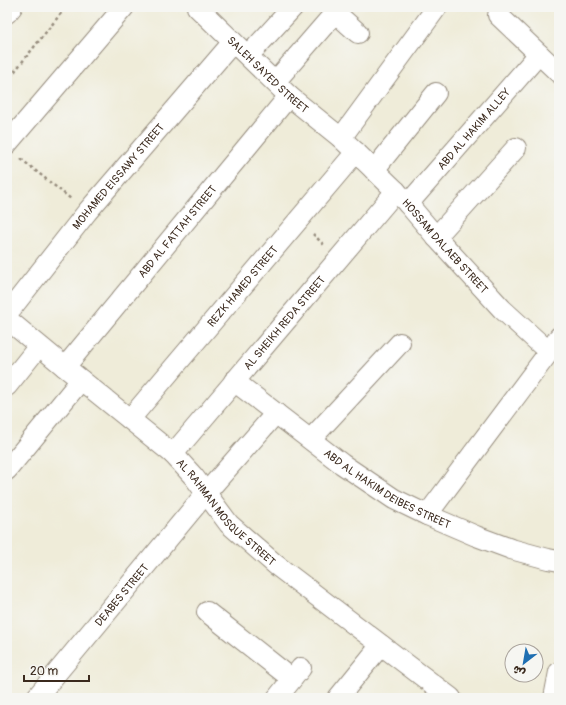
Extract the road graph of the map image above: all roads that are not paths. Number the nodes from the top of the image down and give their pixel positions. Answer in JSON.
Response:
{"nodes":[{"id":1,"x":12,"y":7,"type":"edge"},
{"id":2,"x":124,"y":7,"type":"edge"},
{"id":3,"x":197,"y":7,"type":"edge"},
{"id":4,"x":293,"y":7,"type":"edge"},
{"id":5,"x":437,"y":7,"type":"edge"},
{"id":6,"x":7,"y":13,"type":"edge"},
{"id":7,"x":498,"y":15,"type":"dead end"},
{"id":8,"x":358,"y":33,"type":"dead end"},
{"id":9,"x":233,"y":42,"type":"junction"},
{"id":10,"x":539,"y":54,"type":"junction"},
{"id":11,"x":248,"y":56,"type":"junction"},
{"id":12,"x":559,"y":72,"type":"edge"},
{"id":13,"x":275,"y":82,"type":"junction"},
{"id":14,"x":436,"y":93,"type":"dead end"},
{"id":15,"x":289,"y":96,"type":"junction"},
{"id":16,"x":341,"y":138,"type":"junction"},
{"id":17,"x":516,"y":148,"type":"dead end"},
{"id":18,"x":13,"y":151,"type":"edge"},
{"id":19,"x":356,"y":152,"type":"junction"},
{"id":20,"x":374,"y":170,"type":"junction"},
{"id":21,"x":402,"y":197,"type":"junction"},
{"id":22,"x":436,"y":237,"type":"junction"},
{"id":23,"x":7,"y":314,"type":"edge"},
{"id":24,"x":7,"y":318,"type":"edge"},
{"id":25,"x":400,"y":343,"type":"dead end"},
{"id":26,"x":554,"y":345,"type":"edge"},
{"id":27,"x":39,"y":346,"type":"junction"},
{"id":28,"x":65,"y":367,"type":"junction"},
{"id":29,"x":81,"y":380,"type":"junction"},
{"id":30,"x":234,"y":381,"type":"junction"},
{"id":31,"x":7,"y":386,"type":"edge"},
{"id":32,"x":276,"y":413,"type":"junction"},
{"id":33,"x":130,"y":419,"type":"junction"},
{"id":34,"x":312,"y":440,"type":"junction"},
{"id":35,"x":173,"y":454,"type":"junction"},
{"id":36,"x":7,"y":470,"type":"edge"},
{"id":37,"x":206,"y":493,"type":"junction"},
{"id":38,"x":427,"y":515,"type":"junction"},
{"id":39,"x":559,"y":561,"type":"edge"},
{"id":40,"x":207,"y":612,"type":"dead end"},
{"id":41,"x":381,"y":645,"type":"junction"},
{"id":42,"x":447,"y":697,"type":"edge"},
{"id":43,"x":36,"y":698,"type":"edge"},
{"id":44,"x":277,"y":698,"type":"edge"},
{"id":45,"x":338,"y":698,"type":"edge"}],
"edges":[{"from":1,"to":6,"type":"street"},
{"from":2,"to":18,"type":"street"},
{"from":3,"to":9,"type":"street","name":"SALEH SAYED STREET"},
{"from":4,"to":11,"type":"street"},
{"from":5,"to":16,"type":"street"},
{"from":7,"to":10,"type":"street"},
{"from":8,"to":13,"type":"street"},
{"from":9,"to":11,"type":"street","name":"SALEH SAYED STREET"},
{"from":9,"to":23,"type":"street","name":"MOHAMED EISSAWY STREET"},
{"from":10,"to":12,"type":"street"},
{"from":10,"to":21,"type":"street","name":"ABD AL HAKIM ALLEY"},
{"from":11,"to":13,"type":"street","name":"SALEH SAYED STREET"},
{"from":13,"to":15,"type":"street","name":"SALEH SAYED STREET"},
{"from":14,"to":20,"type":"street"},
{"from":15,"to":16,"type":"street","name":"SALEH SAYED STREET"},
{"from":15,"to":28,"type":"street","name":"ABD AL FATTAH STREET"},
{"from":16,"to":19,"type":"street","name":"HOSSAM DALAEB STREET"},
{"from":17,"to":22,"type":"street"},
{"from":19,"to":20,"type":"street","name":"HOSSAM DALAEB STREET"},
{"from":19,"to":33,"type":"street","name":"REZK HAMED STREET"},
{"from":20,"to":21,"type":"street","name":"HOSSAM DALAEB STREET"},
{"from":21,"to":22,"type":"street","name":"HOSSAM DALAEB STREET"},
{"from":21,"to":30,"type":"street","name":"AL SHEIKH REDA STREET"},
{"from":22,"to":26,"type":"street","name":"HOSSAM DALAEB STREET"},
{"from":24,"to":27,"type":"street","name":"AL RAHMAN MOSQUE STREET"},
{"from":25,"to":34,"type":"street"},
{"from":26,"to":38,"type":"street"},
{"from":27,"to":28,"type":"street","name":"AL RAHMAN MOSQUE STREET"},
{"from":27,"to":31,"type":"street"},
{"from":28,"to":29,"type":"street","name":"AL RAHMAN MOSQUE STREET"},
{"from":29,"to":33,"type":"street","name":"AL RAHMAN MOSQUE STREET"},
{"from":29,"to":36,"type":"street"},
{"from":30,"to":32,"type":"street","name":"ABD AL HAKIM DEIBES STREET"},
{"from":30,"to":35,"type":"street","name":"AL SHEIKH REDA STREET"},
{"from":32,"to":34,"type":"street","name":"ABD AL HAKIM DEIBES STREET"},
{"from":32,"to":37,"type":"street","name":"DEABES STREET"},
{"from":33,"to":35,"type":"street","name":"AL RAHMAN MOSQUE STREET"},
{"from":34,"to":38,"type":"street","name":"ABD AL HAKIM DEIBES STREET"},
{"from":35,"to":37,"type":"street","name":"AL RAHMAN MOSQUE STREET"},
{"from":37,"to":41,"type":"street","name":"AL RAHMAN MOSQUE STREET"},
{"from":37,"to":43,"type":"street","name":"DEABES STREET"},
{"from":38,"to":39,"type":"street","name":"ABD AL HAKIM DEIBES STREET"},
{"from":40,"to":44,"type":"street"},
{"from":41,"to":42,"type":"street","name":"AL RAHMAN MOSQUE STREET"},
{"from":41,"to":45,"type":"street"}]}
